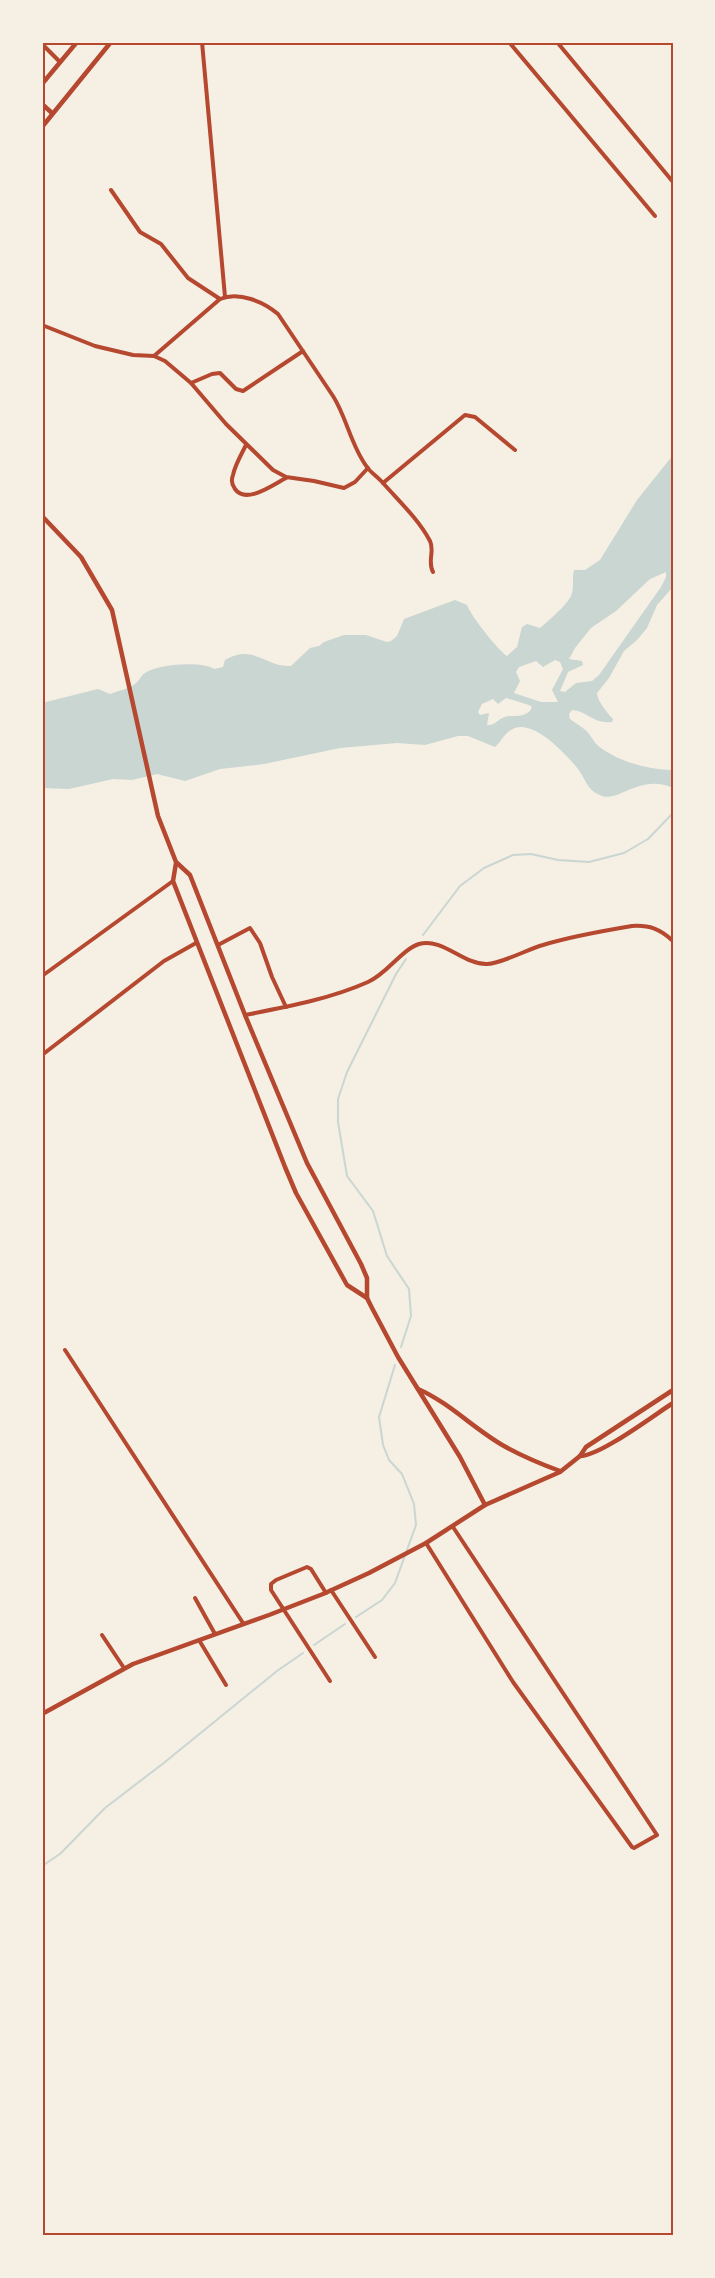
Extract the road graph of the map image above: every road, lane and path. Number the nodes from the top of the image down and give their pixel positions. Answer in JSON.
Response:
{"nodes":[{"id":1,"x":77,"y":42,"type":"edge"},
{"id":2,"x":111,"y":42,"type":"edge"},
{"id":3,"x":202,"y":42,"type":"edge"},
{"id":4,"x":509,"y":42,"type":"edge"},
{"id":5,"x":556,"y":42,"type":"edge"},
{"id":6,"x":42,"y":44,"type":"edge"},
{"id":7,"x":60,"y":62,"type":"junction"},
{"id":8,"x":42,"y":84,"type":"edge"},
{"id":9,"x":42,"y":104,"type":"edge"},
{"id":10,"x":52,"y":113,"type":"junction"},
{"id":11,"x":42,"y":127,"type":"edge"},
{"id":12,"x":673,"y":182,"type":"edge"},
{"id":13,"x":111,"y":190,"type":"dead end"},
{"id":14,"x":656,"y":216,"type":"dead end"},
{"id":15,"x":225,"y":297,"type":"junction"},
{"id":16,"x":220,"y":299,"type":"junction"},
{"id":17,"x":42,"y":325,"type":"edge"},
{"id":18,"x":303,"y":351,"type":"junction"},
{"id":19,"x":154,"y":356,"type":"junction"},
{"id":20,"x":191,"y":383,"type":"junction"},
{"id":21,"x":246,"y":445,"type":"junction"},
{"id":22,"x":515,"y":450,"type":"dead end"},
{"id":23,"x":368,"y":468,"type":"junction"},
{"id":24,"x":286,"y":477,"type":"junction"},
{"id":25,"x":383,"y":483,"type":"junction"},
{"id":26,"x":42,"y":516,"type":"edge"},
{"id":27,"x":433,"y":572,"type":"dead end"},
{"id":28,"x":176,"y":862,"type":"junction"},
{"id":29,"x":173,"y":881,"type":"junction"},
{"id":30,"x":673,"y":940,"type":"edge"},
{"id":31,"x":196,"y":943,"type":"junction"},
{"id":32,"x":217,"y":945,"type":"junction"},
{"id":33,"x":42,"y":976,"type":"edge"},
{"id":34,"x":286,"y":1007,"type":"junction"},
{"id":35,"x":245,"y":1015,"type":"junction"},
{"id":36,"x":42,"y":1055,"type":"edge"},
{"id":37,"x":367,"y":1298,"type":"junction"},
{"id":38,"x":65,"y":1350,"type":"dead end"},
{"id":39,"x":418,"y":1389,"type":"junction"},
{"id":40,"x":673,"y":1390,"type":"edge"},
{"id":41,"x":673,"y":1403,"type":"edge"},
{"id":42,"x":580,"y":1456,"type":"junction"},
{"id":43,"x":560,"y":1472,"type":"junction"},
{"id":44,"x":485,"y":1505,"type":"junction"},
{"id":45,"x":453,"y":1527,"type":"junction"},
{"id":46,"x":426,"y":1543,"type":"junction"},
{"id":47,"x":329,"y":1592,"type":"junction"},
{"id":48,"x":195,"y":1598,"type":"dead end"},
{"id":49,"x":284,"y":1609,"type":"junction"},
{"id":50,"x":243,"y":1623,"type":"junction"},
{"id":51,"x":215,"y":1634,"type":"junction"},
{"id":52,"x":102,"y":1635,"type":"dead end"},
{"id":53,"x":199,"y":1640,"type":"junction"},
{"id":54,"x":375,"y":1658,"type":"dead end"},
{"id":55,"x":124,"y":1668,"type":"junction"},
{"id":56,"x":330,"y":1681,"type":"dead end"},
{"id":57,"x":226,"y":1685,"type":"dead end"},
{"id":58,"x":42,"y":1713,"type":"edge"}],
"edges":[{"from":1,"to":7,"type":"street"},
{"from":2,"to":10,"type":"street"},
{"from":3,"to":15,"type":"street"},
{"from":4,"to":14,"type":"street"},
{"from":5,"to":12,"type":"street"},
{"from":6,"to":7,"type":"street"},
{"from":7,"to":8,"type":"street"},
{"from":9,"to":10,"type":"street"},
{"from":10,"to":11,"type":"street"},
{"from":13,"to":16,"type":"street"},
{"from":15,"to":16,"type":"street"},
{"from":15,"to":18,"type":"street"},
{"from":16,"to":19,"type":"street"},
{"from":17,"to":19,"type":"street"},
{"from":18,"to":20,"type":"street"},
{"from":18,"to":23,"type":"street"},
{"from":19,"to":20,"type":"street"},
{"from":20,"to":21,"type":"street"},
{"from":21,"to":24,"type":"street"},
{"from":21,"to":24,"type":"street"},
{"from":22,"to":25,"type":"street"},
{"from":23,"to":24,"type":"street"},
{"from":23,"to":25,"type":"street"},
{"from":25,"to":27,"type":"street"},
{"from":26,"to":28,"type":"street"},
{"from":28,"to":29,"type":"street"},
{"from":28,"to":32,"type":"street"},
{"from":29,"to":31,"type":"street"},
{"from":29,"to":33,"type":"street"},
{"from":30,"to":34,"type":"street"},
{"from":31,"to":36,"type":"street"},
{"from":31,"to":37,"type":"street"},
{"from":32,"to":34,"type":"street"},
{"from":32,"to":35,"type":"street"},
{"from":34,"to":35,"type":"street"},
{"from":35,"to":37,"type":"street"},
{"from":37,"to":39,"type":"street"},
{"from":38,"to":50,"type":"street"},
{"from":39,"to":43,"type":"street"},
{"from":39,"to":44,"type":"street"},
{"from":40,"to":42,"type":"street"},
{"from":41,"to":42,"type":"street"},
{"from":42,"to":43,"type":"street"},
{"from":43,"to":44,"type":"street"},
{"from":44,"to":45,"type":"street"},
{"from":45,"to":46,"type":"street"},
{"from":45,"to":46,"type":"street"},
{"from":46,"to":47,"type":"street"},
{"from":47,"to":49,"type":"street"},
{"from":47,"to":49,"type":"street"},
{"from":47,"to":54,"type":"street"},
{"from":48,"to":51,"type":"street"},
{"from":49,"to":50,"type":"street"},
{"from":49,"to":56,"type":"street"},
{"from":50,"to":51,"type":"street"},
{"from":51,"to":53,"type":"street"},
{"from":52,"to":55,"type":"street"},
{"from":53,"to":55,"type":"street"},
{"from":53,"to":57,"type":"street"},
{"from":55,"to":58,"type":"street"}]}
